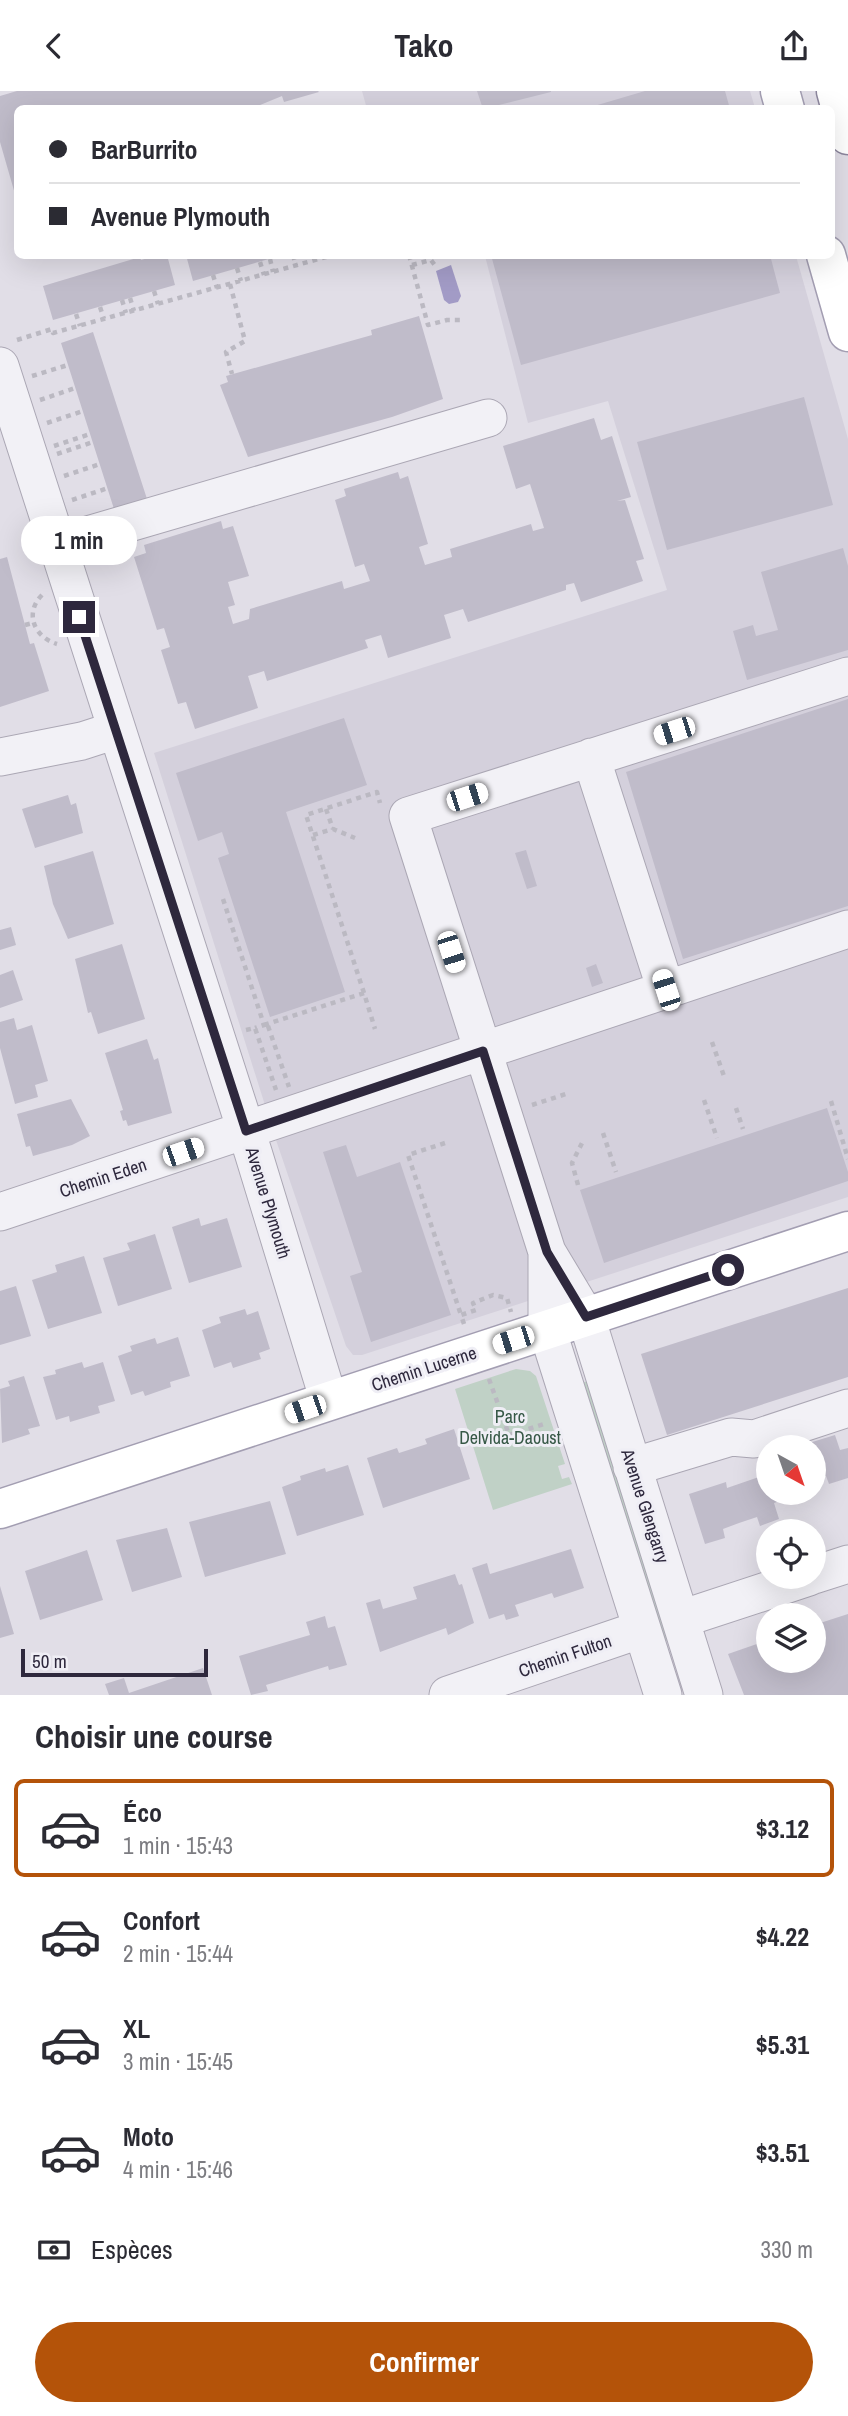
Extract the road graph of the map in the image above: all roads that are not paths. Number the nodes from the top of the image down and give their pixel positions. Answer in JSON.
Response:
{"nodes":[{"id":1,"x":836,"y":91,"type":"edge"},
{"id":2,"x":848,"y":135,"type":"edge"},
{"id":3,"x":828,"y":259,"type":"edge"},
{"id":4,"x":848,"y":332,"type":"edge"},
{"id":5,"x":15,"y":361,"type":"edge"},
{"id":6,"x":488,"y":418,"type":"dead end"},
{"id":7,"x":57,"y":544,"type":"junction"},
{"id":8,"x":848,"y":675,"type":"edge"},
{"id":9,"x":116,"y":730,"type":"junction"},
{"id":10,"x":0,"y":757,"type":"edge"},
{"id":11,"x":591,"y":757,"type":"junction"},
{"id":12,"x":848,"y":929,"type":"edge"},
{"id":13,"x":666,"y":990,"type":"junction"},
{"id":14,"x":483,"y":1051,"type":"junction"},
{"id":15,"x":246,"y":1131,"type":"junction"},
{"id":16,"x":0,"y":1212,"type":"edge"},
{"id":17,"x":848,"y":1231,"type":"edge"},
{"id":18,"x":547,"y":1252,"type":"junction"},
{"id":19,"x":586,"y":1317,"type":"junction"},
{"id":20,"x":547,"y":1329,"type":"junction"},
{"id":21,"x":329,"y":1401,"type":"junction"},
{"id":22,"x":848,"y":1408,"type":"edge"},
{"id":23,"x":632,"y":1467,"type":"junction"},
{"id":24,"x":0,"y":1509,"type":"edge"},
{"id":25,"x":848,"y":1564,"type":"edge"},
{"id":26,"x":826,"y":1571,"type":"edge"},
{"id":27,"x":772,"y":1589,"type":"edge"},
{"id":28,"x":681,"y":1619,"type":"junction"},
{"id":29,"x":642,"y":1629,"type":"junction"},
{"id":30,"x":448,"y":1695,"type":"edge"},
{"id":31,"x":663,"y":1695,"type":"edge"},
{"id":32,"x":704,"y":1695,"type":"edge"}],
"edges":[{"from":1,"to":2,"type":"main road"},
{"from":3,"to":4,"type":"main road"},
{"from":5,"to":7,"type":"street","name":"Avenue Plymouth"},
{"from":6,"to":7,"type":"street"},
{"from":7,"to":9,"type":"street","name":"Avenue Plymouth"},
{"from":8,"to":11,"type":"street"},
{"from":9,"to":10,"type":"street"},
{"from":9,"to":15,"type":"street","name":"Avenue Plymouth"},
{"from":11,"to":13,"type":"street"},
{"from":11,"to":14,"type":"street"},
{"from":12,"to":13,"type":"street","name":"Chemin Eden"},
{"from":13,"to":14,"type":"street","name":"Chemin Eden"},
{"from":14,"to":15,"type":"street","name":"Chemin Eden"},
{"from":14,"to":18,"type":"street"},
{"from":15,"to":16,"type":"street","name":"Chemin Eden"},
{"from":15,"to":21,"type":"street","name":"Avenue Plymouth"},
{"from":17,"to":19,"type":"main road","name":"Chemin Lucerne"},
{"from":18,"to":19,"type":"street","name":"Avenue Glengarry"},
{"from":18,"to":20,"type":"street"},
{"from":19,"to":20,"type":"main road","name":"Chemin Lucerne"},
{"from":19,"to":23,"type":"street","name":"Avenue Glengarry"},
{"from":20,"to":21,"type":"main road","name":"Chemin Lucerne"},
{"from":20,"to":29,"type":"street"},
{"from":21,"to":24,"type":"main road","name":"Chemin Lucerne"},
{"from":22,"to":23,"type":"street"},
{"from":23,"to":28,"type":"street","name":"Avenue Glengarry"},
{"from":25,"to":26,"type":"street"},
{"from":27,"to":28,"type":"street"},
{"from":28,"to":32,"type":"street","name":"Avenue Glengarry"},
{"from":29,"to":30,"type":"street","name":"Chemin Fulton"},
{"from":29,"to":31,"type":"street"}]}
